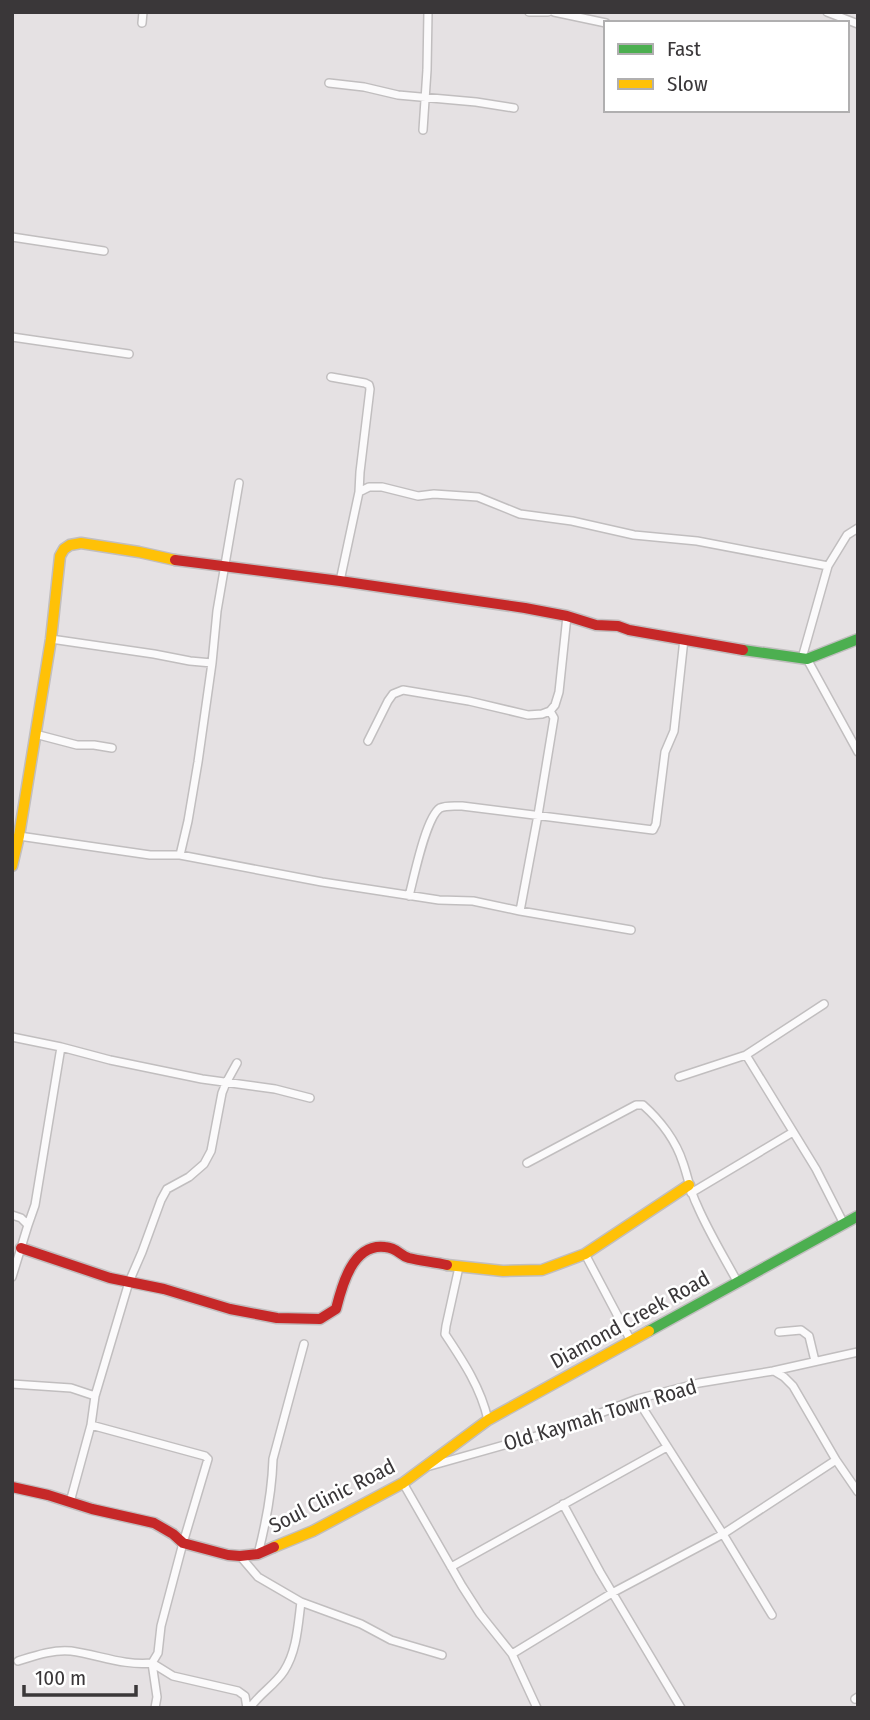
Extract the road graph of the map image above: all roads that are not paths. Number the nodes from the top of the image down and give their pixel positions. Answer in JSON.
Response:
{"nodes":[{"id":1,"x":143,"y":12,"type":"edge"},
{"id":2,"x":428,"y":12,"type":"edge"},
{"id":3,"x":529,"y":12,"type":"edge"},
{"id":4,"x":548,"y":12,"type":"edge"},
{"id":5,"x":554,"y":12,"type":"edge"},
{"id":6,"x":827,"y":12,"type":"edge"},
{"id":7,"x":142,"y":23,"type":"dead end"},
{"id":8,"x":604,"y":23,"type":"edge"},
{"id":9,"x":858,"y":24,"type":"edge"},
{"id":10,"x":330,"y":83,"type":"dead end"},
{"id":11,"x":424,"y":97,"type":"junction"},
{"id":12,"x":514,"y":108,"type":"dead end"},
{"id":13,"x":423,"y":130,"type":"dead end"},
{"id":14,"x":12,"y":237,"type":"edge"},
{"id":15,"x":104,"y":251,"type":"dead end"},
{"id":16,"x":12,"y":337,"type":"edge"},
{"id":17,"x":129,"y":354,"type":"dead end"},
{"id":18,"x":331,"y":377,"type":"dead end"},
{"id":19,"x":239,"y":483,"type":"dead end"},
{"id":20,"x":359,"y":492,"type":"junction"},
{"id":21,"x":858,"y":528,"type":"edge"},
{"id":22,"x":828,"y":566,"type":"junction"},
{"id":23,"x":225,"y":567,"type":"junction"},
{"id":24,"x":340,"y":581,"type":"junction"},
{"id":25,"x":567,"y":616,"type":"junction"},
{"id":26,"x":51,"y":639,"type":"junction"},
{"id":27,"x":684,"y":639,"type":"junction"},
{"id":28,"x":858,"y":639,"type":"edge"},
{"id":29,"x":804,"y":658,"type":"junction"},
{"id":30,"x":212,"y":663,"type":"junction"},
{"id":31,"x":550,"y":712,"type":"junction"},
{"id":32,"x":36,"y":734,"type":"junction"},
{"id":33,"x":368,"y":741,"type":"dead end"},
{"id":34,"x":112,"y":748,"type":"dead end"},
{"id":35,"x":858,"y":751,"type":"edge"},
{"id":36,"x":538,"y":816,"type":"junction"},
{"id":37,"x":19,"y":836,"type":"junction"},
{"id":38,"x":180,"y":855,"type":"junction"},
{"id":39,"x":12,"y":866,"type":"edge"},
{"id":40,"x":409,"y":895,"type":"junction"},
{"id":41,"x":520,"y":911,"type":"junction"},
{"id":42,"x":631,"y":930,"type":"dead end"},
{"id":43,"x":824,"y":1004,"type":"dead end"},
{"id":44,"x":12,"y":1037,"type":"edge"},
{"id":45,"x":61,"y":1047,"type":"junction"},
{"id":46,"x":746,"y":1055,"type":"junction"},
{"id":47,"x":237,"y":1063,"type":"dead end"},
{"id":48,"x":679,"y":1077,"type":"dead end"},
{"id":49,"x":226,"y":1083,"type":"junction"},
{"id":50,"x":310,"y":1098,"type":"dead end"},
{"id":51,"x":793,"y":1132,"type":"junction"},
{"id":52,"x":527,"y":1163,"type":"dead end"},
{"id":53,"x":690,"y":1189,"type":"junction"},
{"id":54,"x":12,"y":1215,"type":"edge"},
{"id":55,"x":858,"y":1216,"type":"edge"},
{"id":56,"x":844,"y":1224,"type":"junction"},
{"id":57,"x":28,"y":1225,"type":"junction"},
{"id":58,"x":21,"y":1248,"type":"junction"},
{"id":59,"x":585,"y":1254,"type":"junction"},
{"id":60,"x":459,"y":1268,"type":"junction"},
{"id":61,"x":12,"y":1277,"type":"edge"},
{"id":62,"x":129,"y":1282,"type":"junction"},
{"id":63,"x":738,"y":1283,"type":"junction"},
{"id":64,"x":779,"y":1332,"type":"dead end"},
{"id":65,"x":631,"y":1341,"type":"junction"},
{"id":66,"x":304,"y":1345,"type":"dead end"},
{"id":67,"x":858,"y":1352,"type":"edge"},
{"id":68,"x":815,"y":1361,"type":"junction"},
{"id":69,"x":773,"y":1371,"type":"junction"},
{"id":70,"x":12,"y":1384,"type":"edge"},
{"id":71,"x":96,"y":1396,"type":"junction"},
{"id":72,"x":637,"y":1399,"type":"junction"},
{"id":73,"x":488,"y":1420,"type":"junction"},
{"id":74,"x":90,"y":1425,"type":"junction"},
{"id":75,"x":667,"y":1447,"type":"junction"},
{"id":76,"x":836,"y":1460,"type":"junction"},
{"id":77,"x":427,"y":1466,"type":"junction"},
{"id":78,"x":402,"y":1483,"type":"junction"},
{"id":79,"x":12,"y":1487,"type":"edge"},
{"id":80,"x":858,"y":1492,"type":"edge"},
{"id":81,"x":70,"y":1502,"type":"junction"},
{"id":82,"x":563,"y":1504,"type":"junction"},
{"id":83,"x":723,"y":1534,"type":"junction"},
{"id":84,"x":183,"y":1543,"type":"junction"},
{"id":85,"x":258,"y":1554,"type":"junction"},
{"id":86,"x":240,"y":1556,"type":"junction"},
{"id":87,"x":451,"y":1567,"type":"junction"},
{"id":88,"x":612,"y":1593,"type":"junction"},
{"id":89,"x":301,"y":1602,"type":"junction"},
{"id":90,"x":772,"y":1615,"type":"dead end"},
{"id":91,"x":512,"y":1654,"type":"junction"},
{"id":92,"x":442,"y":1655,"type":"dead end"},
{"id":93,"x":18,"y":1661,"type":"dead end"},
{"id":94,"x":152,"y":1663,"type":"junction"},
{"id":95,"x":155,"y":1708,"type":"edge"},
{"id":96,"x":249,"y":1708,"type":"edge"},
{"id":97,"x":537,"y":1708,"type":"edge"},
{"id":98,"x":681,"y":1708,"type":"edge"}],
"edges":[{"from":1,"to":7,"type":"street"},
{"from":2,"to":11,"type":"street"},
{"from":3,"to":4,"type":"street"},
{"from":5,"to":8,"type":"street"},
{"from":6,"to":9,"type":"street"},
{"from":10,"to":11,"type":"street"},
{"from":11,"to":12,"type":"street"},
{"from":11,"to":13,"type":"street"},
{"from":14,"to":15,"type":"street"},
{"from":16,"to":17,"type":"street"},
{"from":18,"to":20,"type":"street"},
{"from":19,"to":23,"type":"street"},
{"from":20,"to":22,"type":"street"},
{"from":20,"to":24,"type":"street"},
{"from":21,"to":22,"type":"street"},
{"from":22,"to":29,"type":"street"},
{"from":23,"to":24,"type":"street"},
{"from":23,"to":26,"type":"street"},
{"from":23,"to":30,"type":"street"},
{"from":24,"to":25,"type":"street"},
{"from":25,"to":27,"type":"street"},
{"from":25,"to":31,"type":"street"},
{"from":26,"to":30,"type":"street"},
{"from":26,"to":32,"type":"street"},
{"from":27,"to":29,"type":"street"},
{"from":27,"to":36,"type":"street"},
{"from":28,"to":29,"type":"street"},
{"from":29,"to":35,"type":"street"},
{"from":30,"to":38,"type":"street"},
{"from":31,"to":33,"type":"street"},
{"from":31,"to":36,"type":"street"},
{"from":32,"to":34,"type":"street"},
{"from":32,"to":37,"type":"street"},
{"from":36,"to":40,"type":"street"},
{"from":36,"to":41,"type":"street"},
{"from":37,"to":38,"type":"street"},
{"from":37,"to":39,"type":"street"},
{"from":38,"to":40,"type":"street"},
{"from":40,"to":41,"type":"street"},
{"from":41,"to":42,"type":"street"},
{"from":43,"to":46,"type":"street"},
{"from":44,"to":45,"type":"street"},
{"from":45,"to":49,"type":"street"},
{"from":45,"to":57,"type":"street"},
{"from":46,"to":48,"type":"street"},
{"from":46,"to":51,"type":"street"},
{"from":47,"to":49,"type":"street"},
{"from":49,"to":50,"type":"street"},
{"from":49,"to":62,"type":"street"},
{"from":51,"to":53,"type":"street"},
{"from":51,"to":56,"type":"street"},
{"from":52,"to":53,"type":"street"},
{"from":53,"to":59,"type":"street"},
{"from":53,"to":63,"type":"street"},
{"from":54,"to":57,"type":"street"},
{"from":55,"to":56,"type":"street","name":"Diamond Creek Road"},
{"from":56,"to":63,"type":"street","name":"Diamond Creek Road"},
{"from":57,"to":58,"type":"street"},
{"from":58,"to":61,"type":"street"},
{"from":58,"to":62,"type":"street"},
{"from":59,"to":60,"type":"street"},
{"from":59,"to":65,"type":"street"},
{"from":60,"to":62,"type":"street"},
{"from":60,"to":73,"type":"street"},
{"from":62,"to":71,"type":"street"},
{"from":63,"to":65,"type":"street","name":"Diamond Creek Road"},
{"from":64,"to":68,"type":"street"},
{"from":65,"to":73,"type":"street","name":"Diamond Creek Road"},
{"from":66,"to":85,"type":"street"},
{"from":67,"to":68,"type":"street","name":"Old Kaymah Town Road"},
{"from":68,"to":69,"type":"street","name":"Old Kaymah Town Road"},
{"from":69,"to":72,"type":"street","name":"Old Kaymah Town Road"},
{"from":69,"to":76,"type":"street"},
{"from":70,"to":71,"type":"street"},
{"from":71,"to":74,"type":"street"},
{"from":72,"to":75,"type":"street"},
{"from":72,"to":77,"type":"street","name":"Old Kaymah Town Road"},
{"from":73,"to":77,"type":"street","name":"Diamond Creek Road"},
{"from":74,"to":81,"type":"street"},
{"from":74,"to":84,"type":"street"},
{"from":75,"to":82,"type":"street"},
{"from":75,"to":83,"type":"street"},
{"from":76,"to":80,"type":"street"},
{"from":76,"to":83,"type":"street"},
{"from":77,"to":78,"type":"street","name":"Soul Clinic Road"},
{"from":78,"to":85,"type":"street","name":"Soul Clinic Road"},
{"from":78,"to":87,"type":"street"},
{"from":79,"to":81,"type":"street","name":"Soul Clinic Road"},
{"from":81,"to":84,"type":"street","name":"Soul Clinic Road"},
{"from":82,"to":87,"type":"street"},
{"from":82,"to":88,"type":"street"},
{"from":83,"to":88,"type":"street"},
{"from":83,"to":90,"type":"street"},
{"from":84,"to":86,"type":"street","name":"Soul Clinic Road"},
{"from":84,"to":94,"type":"street"},
{"from":85,"to":86,"type":"street","name":"Soul Clinic Road"},
{"from":86,"to":89,"type":"street"},
{"from":87,"to":91,"type":"street"},
{"from":88,"to":91,"type":"street"},
{"from":88,"to":98,"type":"street"},
{"from":89,"to":92,"type":"street"},
{"from":89,"to":96,"type":"street"},
{"from":91,"to":97,"type":"street"},
{"from":93,"to":94,"type":"street"},
{"from":94,"to":95,"type":"street"},
{"from":94,"to":96,"type":"street"}]}
